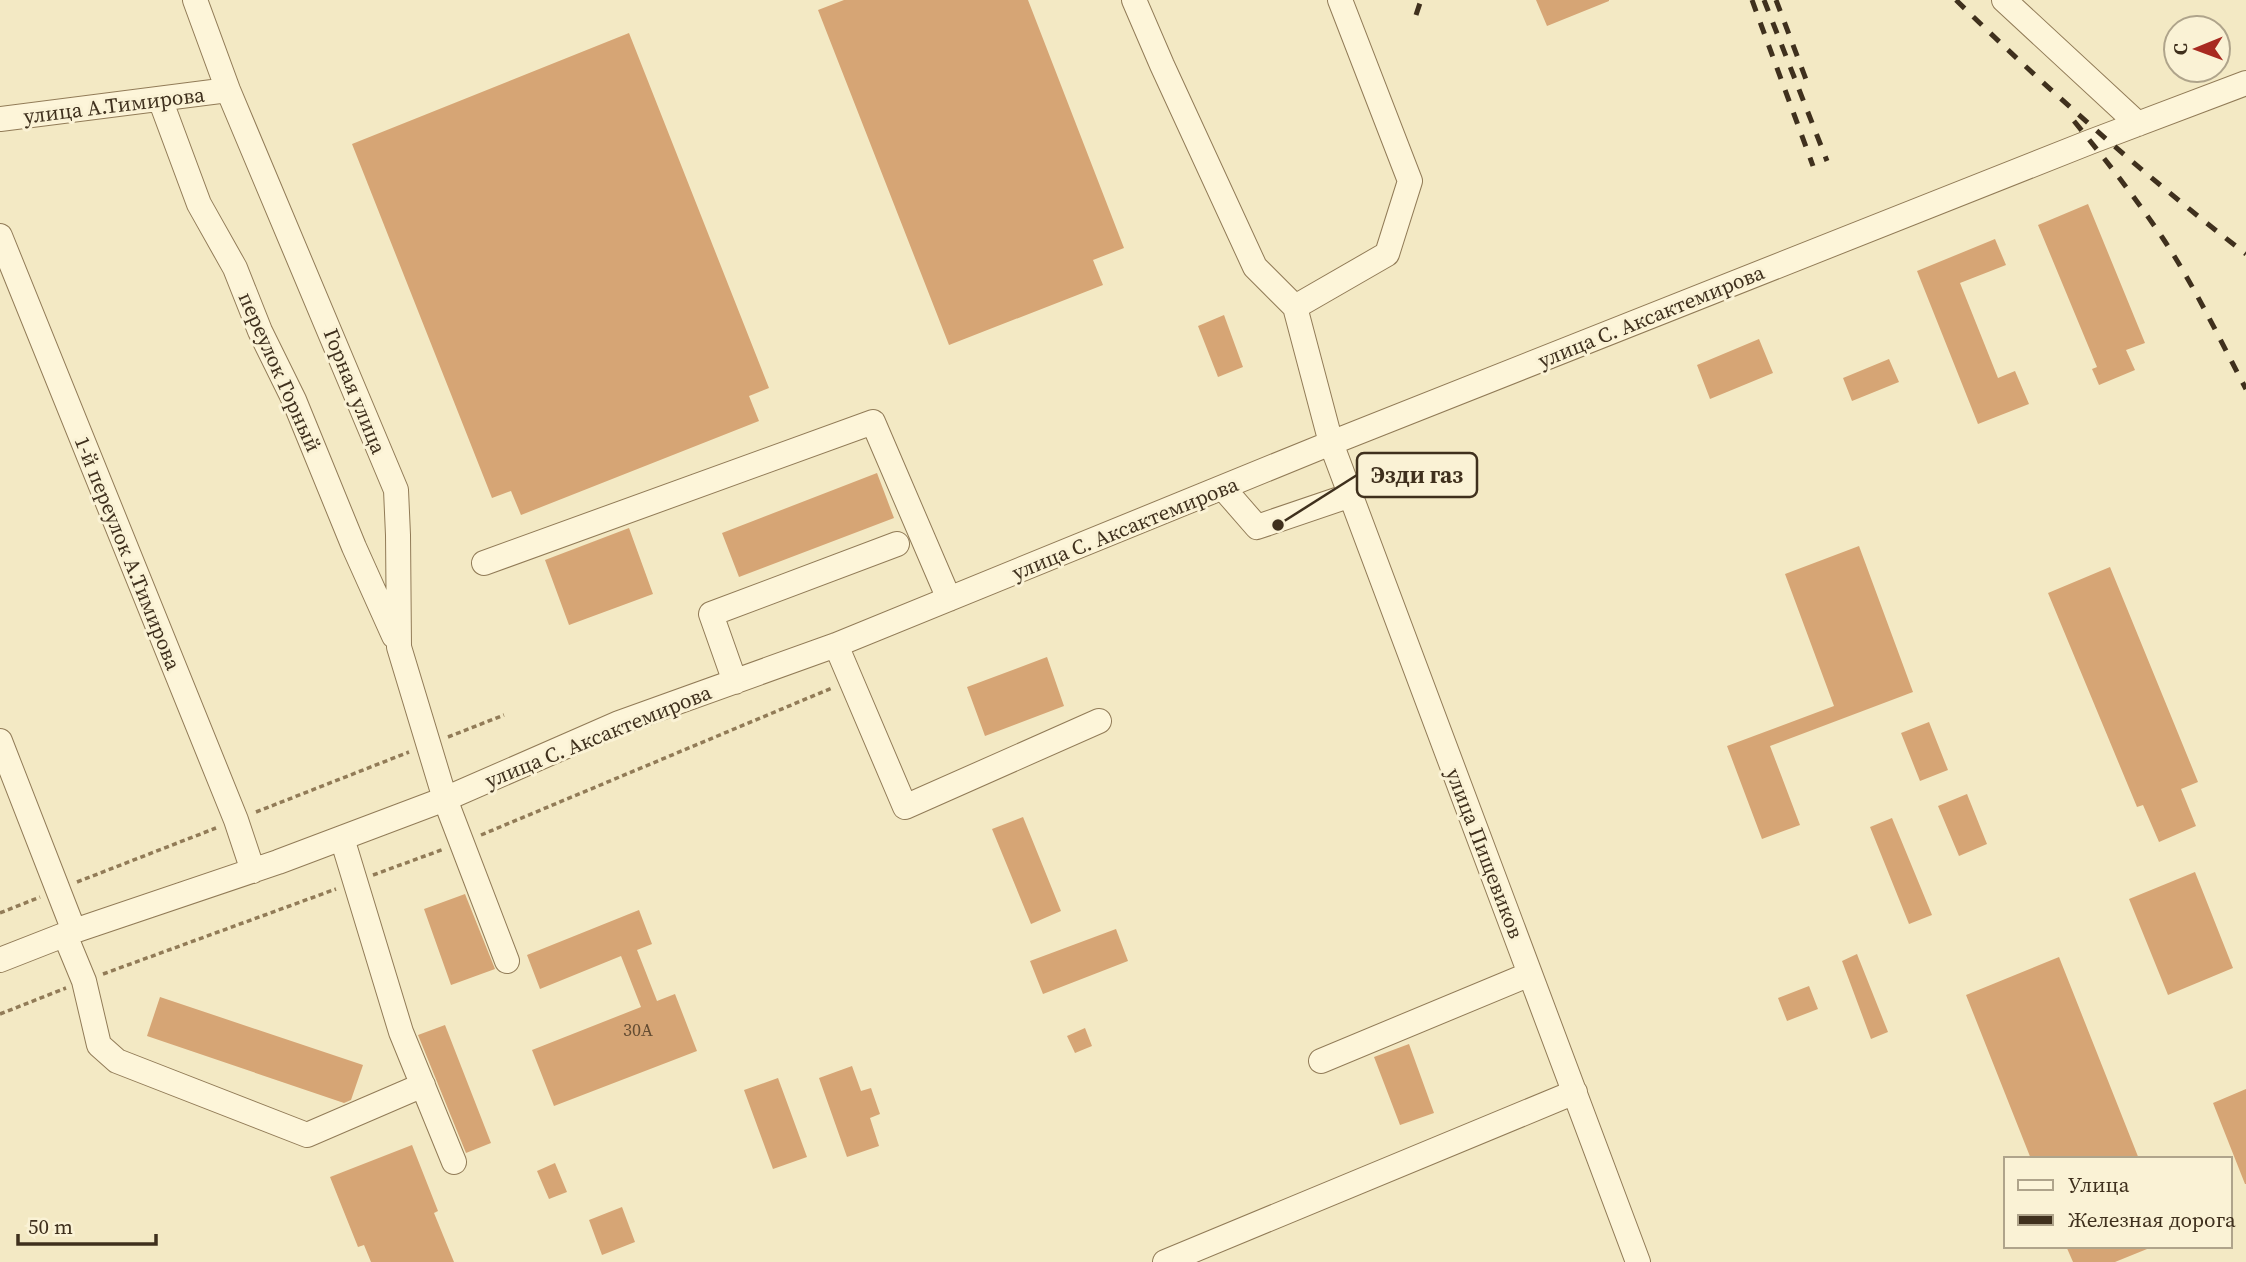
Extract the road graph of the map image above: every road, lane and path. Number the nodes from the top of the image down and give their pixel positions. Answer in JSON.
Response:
{"nodes":[{"id":1,"x":195,"y":0,"type":"edge"},
{"id":2,"x":1134,"y":0,"type":"edge"},
{"id":3,"x":1340,"y":0,"type":"edge"},
{"id":4,"x":2004,"y":0,"type":"edge"},
{"id":5,"x":2246,"y":83,"type":"edge"},
{"id":6,"x":228,"y":90,"type":"junction"},
{"id":7,"x":160,"y":99,"type":"junction"},
{"id":8,"x":0,"y":119,"type":"edge"},
{"id":9,"x":2138,"y":124,"type":"junction"},
{"id":10,"x":0,"y":236,"type":"edge"},
{"id":11,"x":1295,"y":307,"type":"junction"},
{"id":12,"x":1331,"y":443,"type":"junction"},
{"id":13,"x":1223,"y":488,"type":"junction"},
{"id":14,"x":1351,"y":495,"type":"junction"},
{"id":15,"x":897,"y":544,"type":"dead end"},
{"id":16,"x":484,"y":563,"type":"dead end"},
{"id":17,"x":949,"y":600,"type":"junction"},
{"id":18,"x":836,"y":645,"type":"junction"},
{"id":19,"x":398,"y":647,"type":"junction"},
{"id":20,"x":851,"y":681,"type":"junction"},
{"id":21,"x":735,"y":682,"type":"junction"},
{"id":22,"x":1099,"y":721,"type":"dead end"},
{"id":23,"x":0,"y":741,"type":"edge"},
{"id":24,"x":445,"y":799,"type":"junction"},
{"id":25,"x":342,"y":838,"type":"junction"},
{"id":26,"x":461,"y":843,"type":"junction"},
{"id":27,"x":253,"y":871,"type":"junction"},
{"id":28,"x":356,"y":882,"type":"junction"},
{"id":29,"x":69,"y":933,"type":"junction"},
{"id":30,"x":0,"y":960,"type":"edge"},
{"id":31,"x":507,"y":961,"type":"dead end"},
{"id":32,"x":1530,"y":974,"type":"junction"},
{"id":33,"x":84,"y":981,"type":"junction"},
{"id":34,"x":0,"y":1014,"type":"edge"},
{"id":35,"x":1321,"y":1061,"type":"dead end"},
{"id":36,"x":423,"y":1085,"type":"junction"},
{"id":37,"x":1575,"y":1093,"type":"junction"},
{"id":38,"x":454,"y":1162,"type":"dead end"},
{"id":39,"x":1165,"y":1262,"type":"edge"},
{"id":40,"x":1639,"y":1262,"type":"edge"}],
"edges":[{"from":1,"to":6,"type":"street","name":"Горная улица"},
{"from":2,"to":11,"type":"street"},
{"from":3,"to":11,"type":"street"},
{"from":4,"to":9,"type":"street"},
{"from":5,"to":9,"type":"street","name":"улица С. Аксактемирова"},
{"from":6,"to":7,"type":"street","name":"улица А.Тимирова"},
{"from":6,"to":19,"type":"street","name":"Горная улица"},
{"from":7,"to":8,"type":"street","name":"улица А.Тимирова"},
{"from":7,"to":19,"type":"street","name":"переулок Горный"},
{"from":9,"to":12,"type":"street","name":"улица С. Аксактемирова"},
{"from":10,"to":27,"type":"street","name":"1-й переулок А.Тимирова"},
{"from":11,"to":12,"type":"street","name":"улица Пищевиков"},
{"from":12,"to":13,"type":"street","name":"улица С. Аксактемирова"},
{"from":12,"to":14,"type":"street","name":"улица Пищевиков"},
{"from":13,"to":14,"type":"street"},
{"from":13,"to":17,"type":"street","name":"улица С. Аксактемирова"},
{"from":14,"to":32,"type":"street","name":"улица Пищевиков"},
{"from":15,"to":21,"type":"street"},
{"from":16,"to":17,"type":"street"},
{"from":17,"to":18,"type":"street","name":"улица С. Аксактемирова"},
{"from":18,"to":20,"type":"street"},
{"from":18,"to":21,"type":"street","name":"улица С. Аксактемирова"},
{"from":19,"to":24,"type":"street","name":"Горная улица"},
{"from":20,"to":22,"type":"street"},
{"from":20,"to":26,"type":"path"},
{"from":21,"to":24,"type":"street","name":"улица С. Аксактемирова"},
{"from":23,"to":29,"type":"street"},
{"from":24,"to":25,"type":"street","name":"улица С. Аксактемирова"},
{"from":24,"to":26,"type":"street","name":"Горная улица"},
{"from":25,"to":27,"type":"street","name":"улица С. Аксактемирова"},
{"from":25,"to":28,"type":"street"},
{"from":26,"to":28,"type":"path"},
{"from":26,"to":31,"type":"street","name":"Горная улица"},
{"from":27,"to":29,"type":"street","name":"улица С. Аксактемирова"},
{"from":28,"to":33,"type":"path"},
{"from":28,"to":36,"type":"street"},
{"from":29,"to":30,"type":"street","name":"улица С. Аксактемирова"},
{"from":29,"to":33,"type":"street"},
{"from":32,"to":35,"type":"street"},
{"from":32,"to":37,"type":"street","name":"улица Пищевиков"},
{"from":33,"to":34,"type":"path"},
{"from":33,"to":36,"type":"street"},
{"from":36,"to":38,"type":"street"},
{"from":37,"to":39,"type":"street"},
{"from":37,"to":40,"type":"street","name":"улица Пищевиков"}]}
